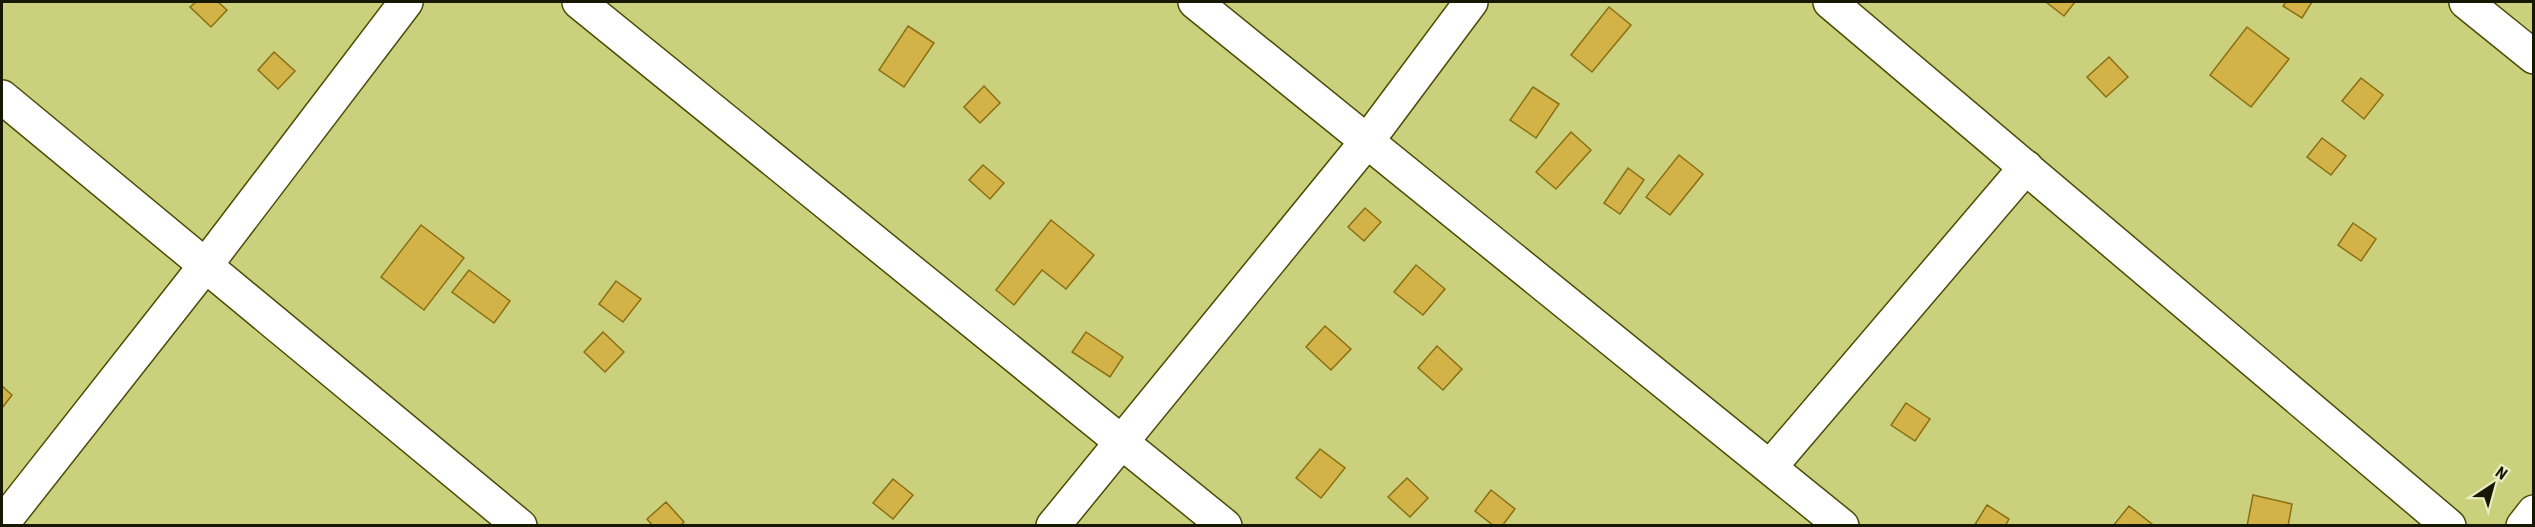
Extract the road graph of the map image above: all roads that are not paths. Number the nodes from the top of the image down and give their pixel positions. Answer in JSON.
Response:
{"nodes":[{"id":1,"x":406,"y":2,"type":"edge"},
{"id":2,"x":579,"y":2,"type":"edge"},
{"id":3,"x":1195,"y":2,"type":"edge"},
{"id":4,"x":1471,"y":2,"type":"edge"},
{"id":5,"x":1830,"y":2,"type":"edge"},
{"id":6,"x":2466,"y":2,"type":"edge"},
{"id":7,"x":2534,"y":57,"type":"edge"},
{"id":8,"x":2,"y":97,"type":"edge"},
{"id":9,"x":1368,"y":140,"type":"junction"},
{"id":10,"x":2026,"y":167,"type":"junction"},
{"id":11,"x":205,"y":266,"type":"junction"},
{"id":12,"x":1120,"y":441,"type":"junction"},
{"id":13,"x":1770,"y":467,"type":"junction"},
{"id":14,"x":2534,"y":512,"type":"edge"},
{"id":15,"x":2,"y":524,"type":"edge"},
{"id":16,"x":520,"y":525,"type":"edge"},
{"id":17,"x":1053,"y":525,"type":"edge"},
{"id":18,"x":1225,"y":525,"type":"edge"},
{"id":19,"x":1842,"y":525,"type":"edge"},
{"id":20,"x":2449,"y":525,"type":"edge"},
{"id":21,"x":2523,"y":525,"type":"edge"}],
"edges":[{"from":1,"to":11,"type":"street"},
{"from":2,"to":12,"type":"street"},
{"from":3,"to":9,"type":"street"},
{"from":4,"to":9,"type":"street"},
{"from":5,"to":10,"type":"street"},
{"from":6,"to":7,"type":"street"},
{"from":8,"to":11,"type":"street"},
{"from":9,"to":12,"type":"street"},
{"from":9,"to":13,"type":"street"},
{"from":10,"to":13,"type":"street"},
{"from":10,"to":20,"type":"street"},
{"from":11,"to":15,"type":"street"},
{"from":11,"to":16,"type":"street"},
{"from":12,"to":17,"type":"street"},
{"from":12,"to":18,"type":"street"},
{"from":13,"to":19,"type":"street"},
{"from":14,"to":21,"type":"street"}]}
